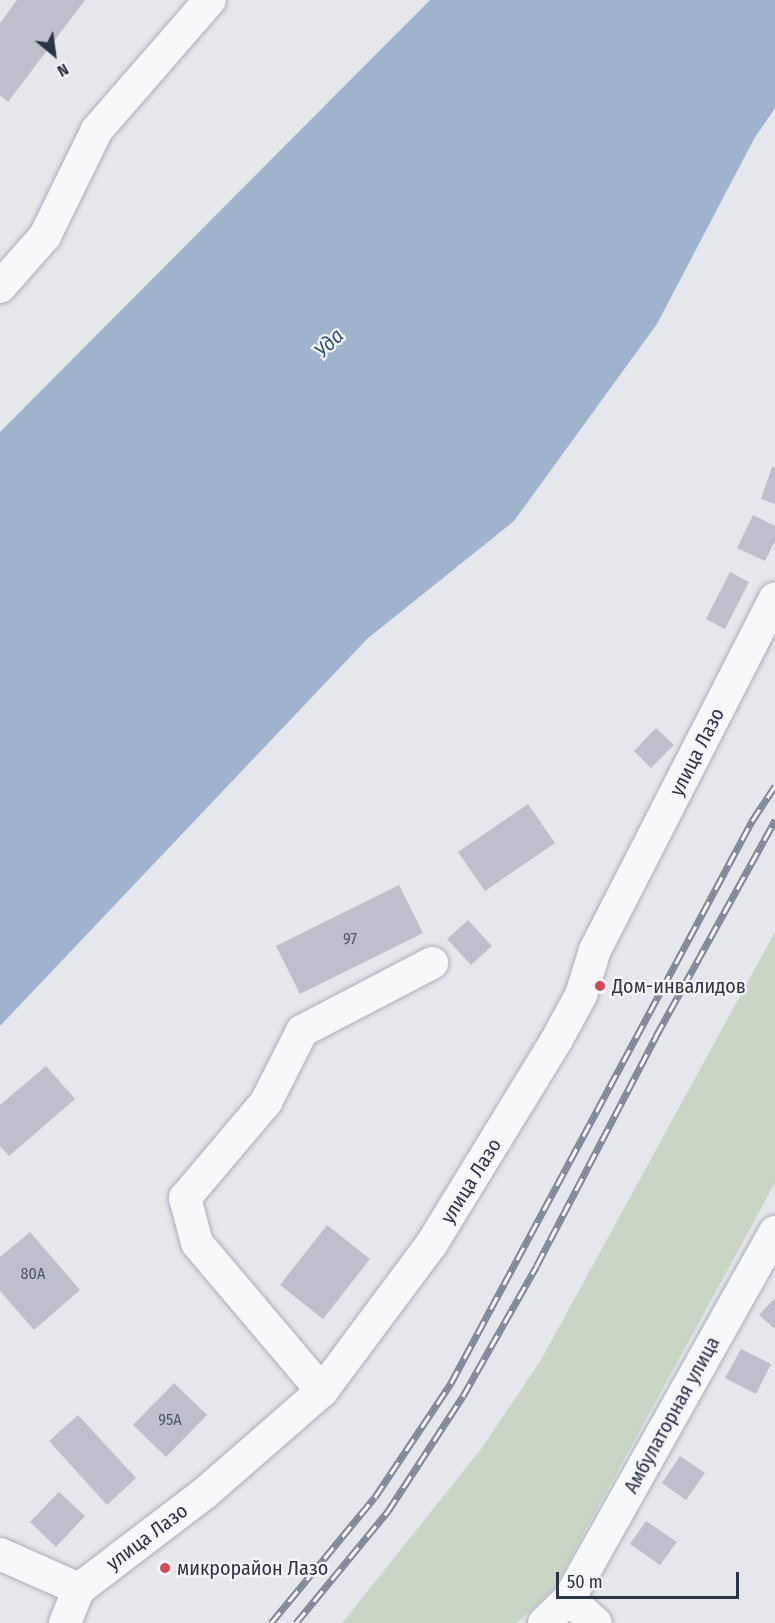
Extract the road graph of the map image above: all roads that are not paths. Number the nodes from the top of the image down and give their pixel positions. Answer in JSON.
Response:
{"nodes":[{"id":1,"x":210,"y":0,"type":"edge"},
{"id":2,"x":0,"y":287,"type":"edge"},
{"id":3,"x":775,"y":598,"type":"edge"},
{"id":4,"x":432,"y":963,"type":"dead end"},
{"id":5,"x":775,"y":1232,"type":"edge"},
{"id":6,"x":322,"y":1391,"type":"junction"},
{"id":7,"x":0,"y":1554,"type":"edge"},
{"id":8,"x":79,"y":1589,"type":"junction"},
{"id":9,"x":569,"y":1599,"type":"junction"},
{"id":10,"x":65,"y":1623,"type":"edge"},
{"id":11,"x":544,"y":1623,"type":"edge"},
{"id":12,"x":596,"y":1623,"type":"edge"}],
"edges":[{"from":1,"to":2,"type":"street"},
{"from":3,"to":6,"type":"street","name":"улица Лазо"},
{"from":4,"to":6,"type":"street"},
{"from":5,"to":9,"type":"street","name":"Амбулаторная улица"},
{"from":6,"to":8,"type":"street","name":"улица Лазо"},
{"from":7,"to":8,"type":"street"},
{"from":8,"to":10,"type":"street"},
{"from":9,"to":11,"type":"street","name":"Амбулаторная улица"},
{"from":9,"to":12,"type":"street"}]}
